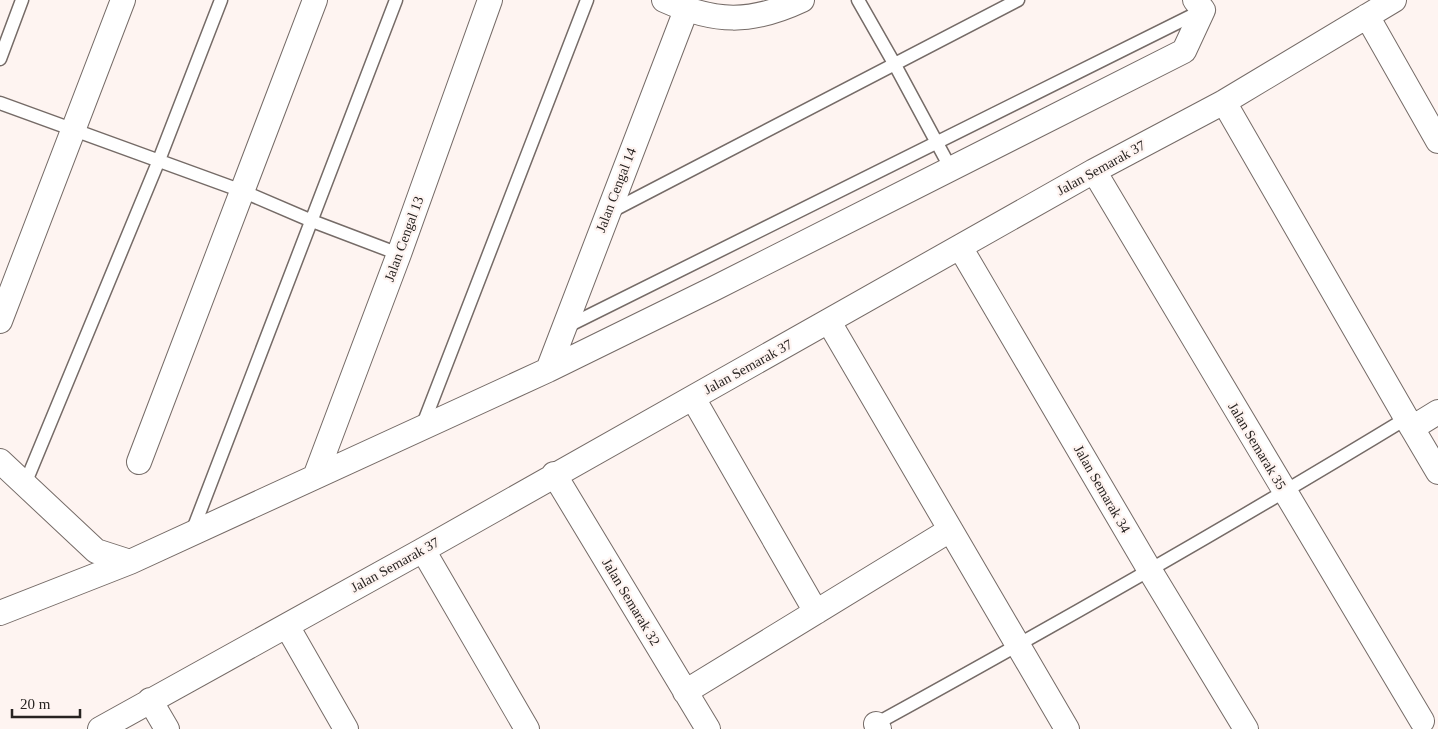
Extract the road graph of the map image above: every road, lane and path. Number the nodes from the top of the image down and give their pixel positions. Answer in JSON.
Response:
{"nodes":[{"id":1,"x":22,"y":0,"type":"edge"},
{"id":2,"x":123,"y":0,"type":"edge"},
{"id":3,"x":221,"y":0,"type":"edge"},
{"id":4,"x":315,"y":0,"type":"edge"},
{"id":5,"x":396,"y":0,"type":"edge"},
{"id":6,"x":490,"y":0,"type":"edge"},
{"id":7,"x":587,"y":0,"type":"edge"},
{"id":8,"x":664,"y":0,"type":"edge"},
{"id":9,"x":858,"y":0,"type":"edge"},
{"id":10,"x":1018,"y":0,"type":"edge"},
{"id":11,"x":1394,"y":0,"type":"edge"},
{"id":12,"x":789,"y":2,"type":"edge"},
{"id":13,"x":1199,"y":5,"type":"edge"},
{"id":14,"x":686,"y":10,"type":"junction"},
{"id":15,"x":1367,"y":16,"type":"junction"},
{"id":16,"x":0,"y":58,"type":"edge"},
{"id":17,"x":895,"y":65,"type":"junction"},
{"id":18,"x":1224,"y":102,"type":"junction"},
{"id":19,"x":0,"y":103,"type":"edge"},
{"id":20,"x":73,"y":130,"type":"junction"},
{"id":21,"x":1438,"y":141,"type":"edge"},
{"id":22,"x":937,"y":143,"type":"junction"},
{"id":23,"x":159,"y":160,"type":"junction"},
{"id":24,"x":951,"y":169,"type":"junction"},
{"id":25,"x":1094,"y":171,"type":"junction"},
{"id":26,"x":242,"y":191,"type":"junction"},
{"id":27,"x":607,"y":214,"type":"junction"},
{"id":28,"x":312,"y":221,"type":"junction"},
{"id":29,"x":960,"y":247,"type":"junction"},
{"id":30,"x":398,"y":254,"type":"junction"},
{"id":31,"x":0,"y":320,"type":"edge"},
{"id":32,"x":829,"y":322,"type":"junction"},
{"id":33,"x":564,"y":328,"type":"junction"},
{"id":34,"x":548,"y":370,"type":"junction"},
{"id":35,"x":693,"y":398,"type":"junction"},
{"id":36,"x":1438,"y":412,"type":"edge"},
{"id":37,"x":1410,"y":423,"type":"junction"},
{"id":38,"x":422,"y":427,"type":"junction"},
{"id":39,"x":0,"y":461,"type":"edge"},
{"id":40,"x":139,"y":462,"type":"dead end"},
{"id":41,"x":1438,"y":472,"type":"edge"},
{"id":42,"x":554,"y":474,"type":"junction"},
{"id":43,"x":315,"y":477,"type":"junction"},
{"id":44,"x":25,"y":484,"type":"junction"},
{"id":45,"x":1285,"y":493,"type":"junction"},
{"id":46,"x":950,"y":530,"type":"junction"},
{"id":47,"x":191,"y":536,"type":"junction"},
{"id":48,"x":423,"y":550,"type":"junction"},
{"id":49,"x":130,"y":562,"type":"junction"},
{"id":50,"x":1149,"y":569,"type":"junction"},
{"id":51,"x":816,"y":612,"type":"junction"},
{"id":52,"x":0,"y":613,"type":"edge"},
{"id":53,"x":286,"y":626,"type":"junction"},
{"id":54,"x":1018,"y":646,"type":"junction"},
{"id":55,"x":685,"y":692,"type":"junction"},
{"id":56,"x":150,"y":700,"type":"junction"},
{"id":57,"x":1422,"y":720,"type":"edge"},
{"id":58,"x":874,"y":727,"type":"edge"},
{"id":59,"x":100,"y":729,"type":"edge"},
{"id":60,"x":167,"y":729,"type":"edge"},
{"id":61,"x":346,"y":729,"type":"edge"},
{"id":62,"x":527,"y":729,"type":"edge"},
{"id":63,"x":708,"y":729,"type":"edge"},
{"id":64,"x":1066,"y":729,"type":"edge"},
{"id":65,"x":1246,"y":729,"type":"edge"}],
"edges":[{"from":1,"to":16,"type":"lane"},
{"from":2,"to":20,"type":"street"},
{"from":3,"to":23,"type":"lane"},
{"from":4,"to":26,"type":"street"},
{"from":5,"to":28,"type":"lane"},
{"from":6,"to":30,"type":"street","name":"Jalan Cengal 13"},
{"from":7,"to":38,"type":"lane"},
{"from":8,"to":14,"type":"street"},
{"from":9,"to":17,"type":"lane"},
{"from":10,"to":17,"type":"lane"},
{"from":11,"to":15,"type":"street","name":"Jalan Semarak 37"},
{"from":12,"to":14,"type":"street"},
{"from":13,"to":22,"type":"lane"},
{"from":13,"to":24,"type":"street"},
{"from":14,"to":27,"type":"street","name":"Jalan Cengal 14"},
{"from":15,"to":18,"type":"street","name":"Jalan Semarak 37"},
{"from":15,"to":21,"type":"street"},
{"from":17,"to":22,"type":"lane"},
{"from":17,"to":27,"type":"lane"},
{"from":18,"to":25,"type":"street","name":"Jalan Semarak 37"},
{"from":18,"to":37,"type":"street"},
{"from":19,"to":20,"type":"lane"},
{"from":20,"to":23,"type":"lane"},
{"from":20,"to":31,"type":"street"},
{"from":22,"to":24,"type":"lane"},
{"from":22,"to":33,"type":"lane"},
{"from":23,"to":26,"type":"lane"},
{"from":23,"to":44,"type":"lane"},
{"from":24,"to":34,"type":"street"},
{"from":25,"to":29,"type":"street","name":"Jalan Semarak 37"},
{"from":25,"to":45,"type":"street","name":"Jalan Semarak 35"},
{"from":26,"to":28,"type":"lane"},
{"from":26,"to":40,"type":"street"},
{"from":27,"to":33,"type":"street","name":"Jalan Cengal 14"},
{"from":28,"to":30,"type":"lane"},
{"from":28,"to":47,"type":"lane"},
{"from":29,"to":32,"type":"street","name":"Jalan Semarak 37"},
{"from":29,"to":50,"type":"street","name":"Jalan Semarak 34"},
{"from":30,"to":43,"type":"street","name":"Jalan Cengal 13"},
{"from":32,"to":35,"type":"street","name":"Jalan Semarak 37"},
{"from":32,"to":46,"type":"street"},
{"from":33,"to":34,"type":"street","name":"Jalan Cengal 14"},
{"from":34,"to":38,"type":"street"},
{"from":35,"to":42,"type":"street","name":"Jalan Semarak 37"},
{"from":35,"to":51,"type":"street"},
{"from":36,"to":37,"type":"street"},
{"from":37,"to":41,"type":"street"},
{"from":37,"to":45,"type":"lane"},
{"from":38,"to":43,"type":"street"},
{"from":39,"to":44,"type":"street"},
{"from":42,"to":48,"type":"street","name":"Jalan Semarak 37"},
{"from":42,"to":55,"type":"street","name":"Jalan Semarak 32"},
{"from":43,"to":47,"type":"street"},
{"from":44,"to":49,"type":"street"},
{"from":45,"to":50,"type":"lane"},
{"from":45,"to":57,"type":"street","name":"Jalan Semarak 35"},
{"from":46,"to":51,"type":"street"},
{"from":46,"to":54,"type":"street"},
{"from":47,"to":49,"type":"street"},
{"from":48,"to":53,"type":"street","name":"Jalan Semarak 37"},
{"from":48,"to":62,"type":"street"},
{"from":49,"to":52,"type":"street"},
{"from":50,"to":54,"type":"lane"},
{"from":50,"to":65,"type":"street","name":"Jalan Semarak 34"},
{"from":51,"to":55,"type":"street"},
{"from":53,"to":56,"type":"street","name":"Jalan Semarak 37"},
{"from":53,"to":61,"type":"street"},
{"from":54,"to":58,"type":"lane"},
{"from":54,"to":64,"type":"street"},
{"from":55,"to":63,"type":"street","name":"Jalan Semarak 32"},
{"from":56,"to":59,"type":"street","name":"Jalan Semarak 37"},
{"from":56,"to":60,"type":"street"}]}
